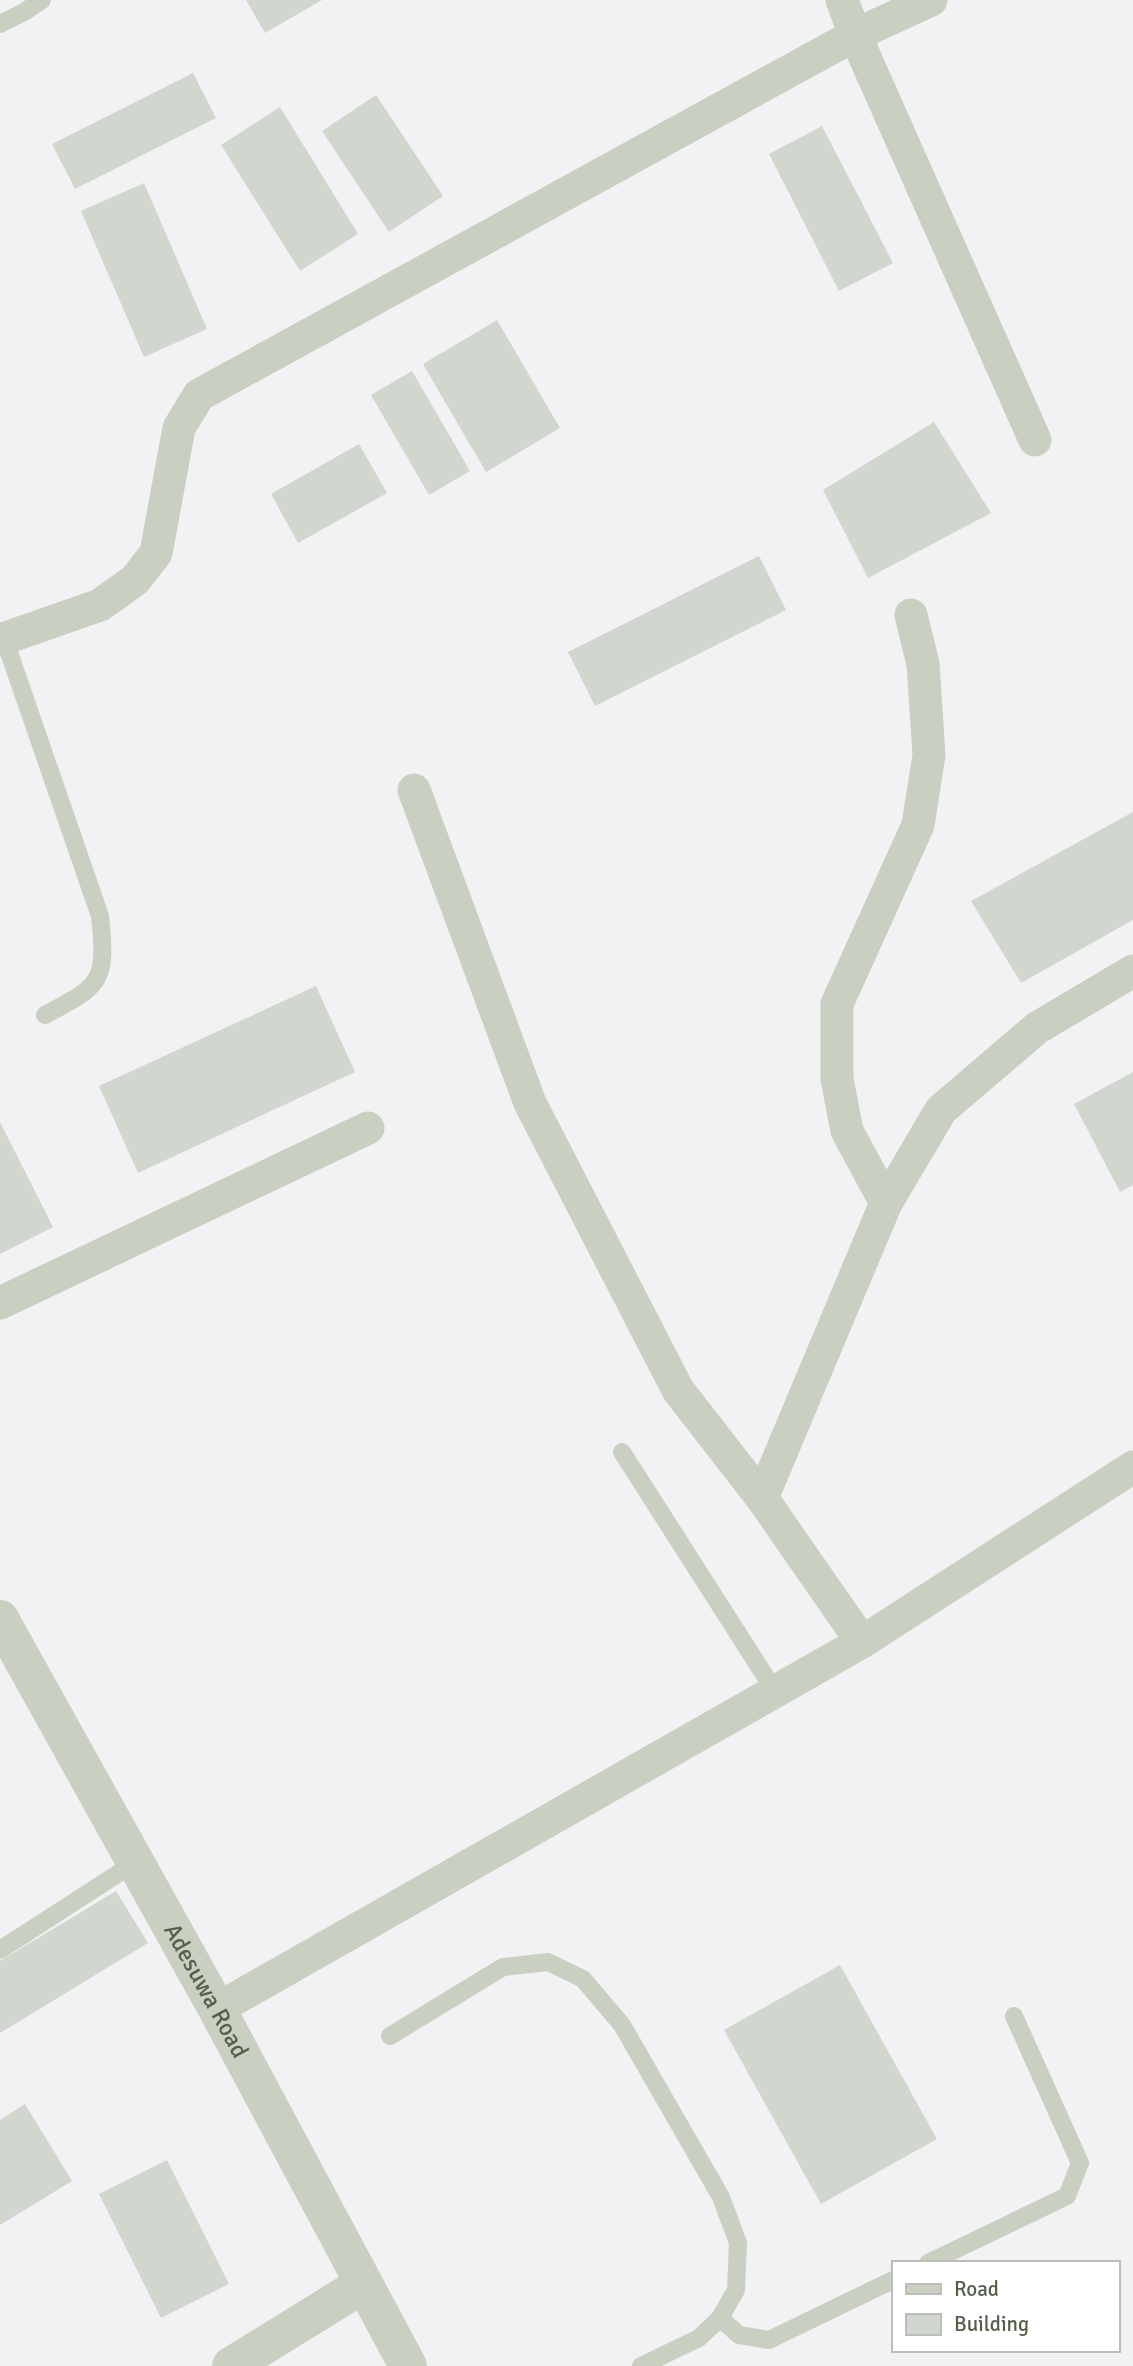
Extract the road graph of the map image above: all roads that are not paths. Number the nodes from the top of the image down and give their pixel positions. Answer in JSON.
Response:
{"nodes":[{"id":1,"x":42,"y":0,"type":"edge"},
{"id":2,"x":842,"y":0,"type":"edge"},
{"id":3,"x":931,"y":0,"type":"edge"},
{"id":4,"x":0,"y":24,"type":"edge"},
{"id":5,"x":855,"y":35,"type":"junction"},
{"id":6,"x":1035,"y":440,"type":"dead end"},
{"id":7,"x":911,"y":615,"type":"dead end"},
{"id":8,"x":2,"y":639,"type":"edge"},
{"id":9,"x":414,"y":790,"type":"dead end"},
{"id":10,"x":1133,"y":971,"type":"edge"},
{"id":11,"x":45,"y":1015,"type":"dead end"},
{"id":12,"x":368,"y":1128,"type":"dead end"},
{"id":13,"x":886,"y":1203,"type":"junction"},
{"id":14,"x":0,"y":1303,"type":"edge"},
{"id":15,"x":622,"y":1451,"type":"dead end"},
{"id":16,"x":1133,"y":1467,"type":"edge"},
{"id":17,"x":762,"y":1499,"type":"junction"},
{"id":18,"x":0,"y":1619,"type":"edge"},
{"id":19,"x":862,"y":1642,"type":"junction"},
{"id":20,"x":776,"y":1693,"type":"junction"},
{"id":21,"x":136,"y":1863,"type":"junction"},
{"id":22,"x":0,"y":1950,"type":"edge"},
{"id":23,"x":217,"y":2008,"type":"junction"},
{"id":24,"x":1014,"y":2016,"type":"dead end"},
{"id":25,"x":390,"y":2036,"type":"dead end"},
{"id":26,"x":932,"y":2261,"type":"edge"},
{"id":27,"x":892,"y":2280,"type":"edge"},
{"id":28,"x":362,"y":2285,"type":"junction"},
{"id":29,"x":720,"y":2318,"type":"junction"},
{"id":30,"x":231,"y":2366,"type":"edge"},
{"id":31,"x":408,"y":2366,"type":"edge"},
{"id":32,"x":641,"y":2366,"type":"edge"}],
"edges":[{"from":1,"to":4,"type":"lane"},
{"from":2,"to":5,"type":"street"},
{"from":3,"to":5,"type":"street"},
{"from":5,"to":6,"type":"street"},
{"from":5,"to":8,"type":"street"},
{"from":7,"to":13,"type":"street"},
{"from":8,"to":11,"type":"lane"},
{"from":9,"to":17,"type":"street"},
{"from":10,"to":13,"type":"street"},
{"from":12,"to":14,"type":"street"},
{"from":13,"to":17,"type":"street"},
{"from":15,"to":20,"type":"lane"},
{"from":16,"to":19,"type":"street"},
{"from":17,"to":19,"type":"street"},
{"from":18,"to":21,"type":"street","name":"Adesuwa Road"},
{"from":19,"to":20,"type":"street"},
{"from":20,"to":23,"type":"street"},
{"from":21,"to":22,"type":"lane"},
{"from":21,"to":23,"type":"street","name":"Adesuwa Road"},
{"from":23,"to":28,"type":"street","name":"Adesuwa Road"},
{"from":24,"to":26,"type":"lane"},
{"from":25,"to":29,"type":"lane"},
{"from":27,"to":29,"type":"lane"},
{"from":28,"to":30,"type":"street"},
{"from":28,"to":31,"type":"street","name":"Adesuwa Road"},
{"from":29,"to":32,"type":"lane"}]}
